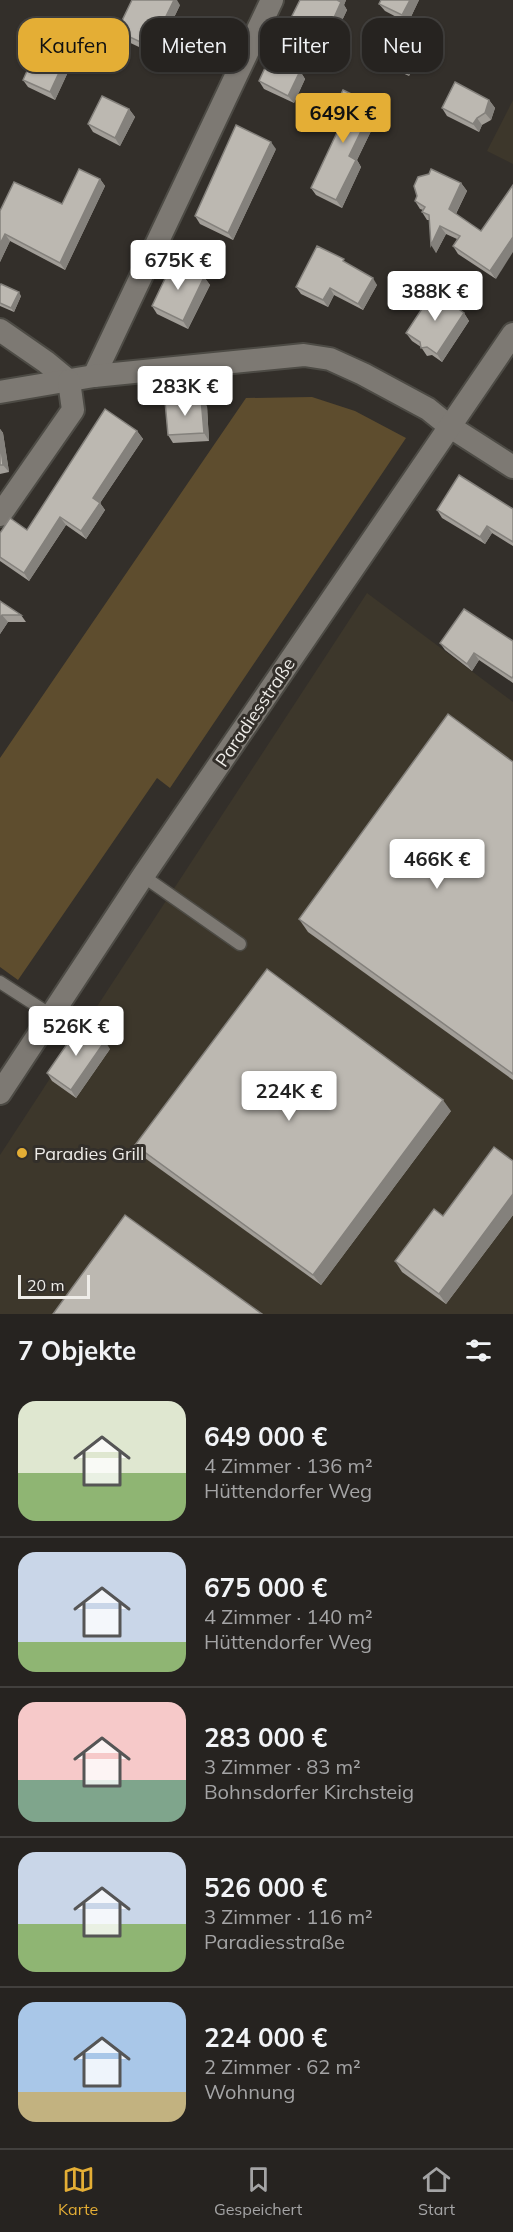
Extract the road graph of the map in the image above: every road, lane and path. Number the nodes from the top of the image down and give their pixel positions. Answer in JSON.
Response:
{"nodes":[{"id":1,"x":272,"y":0,"type":"edge"},
{"id":2,"x":0,"y":330,"type":"edge"},
{"id":3,"x":513,"y":334,"type":"edge"},
{"id":4,"x":94,"y":376,"type":"junction"},
{"id":5,"x":69,"y":381,"type":"junction"},
{"id":6,"x":0,"y":392,"type":"edge"},
{"id":7,"x":449,"y":426,"type":"junction"},
{"id":8,"x":513,"y":467,"type":"edge"},
{"id":9,"x":0,"y":515,"type":"edge"},
{"id":10,"x":143,"y":876,"type":"junction"},
{"id":11,"x":240,"y":944,"type":"dead end"},
{"id":12,"x":0,"y":982,"type":"edge"},
{"id":13,"x":51,"y":1015,"type":"junction"},
{"id":14,"x":0,"y":1093,"type":"edge"}],
"edges":[{"from":1,"to":4,"type":"street"},
{"from":2,"to":5,"type":"street"},
{"from":3,"to":7,"type":"street","name":"Paradiesstraße"},
{"from":4,"to":5,"type":"street"},
{"from":4,"to":7,"type":"street"},
{"from":5,"to":6,"type":"street"},
{"from":5,"to":9,"type":"street"},
{"from":7,"to":8,"type":"street"},
{"from":7,"to":10,"type":"street","name":"Paradiesstraße"},
{"from":10,"to":11,"type":"lane"},
{"from":10,"to":13,"type":"street","name":"Paradiesstraße"},
{"from":12,"to":13,"type":"lane"},
{"from":13,"to":14,"type":"street","name":"Paradiesstraße"}]}
